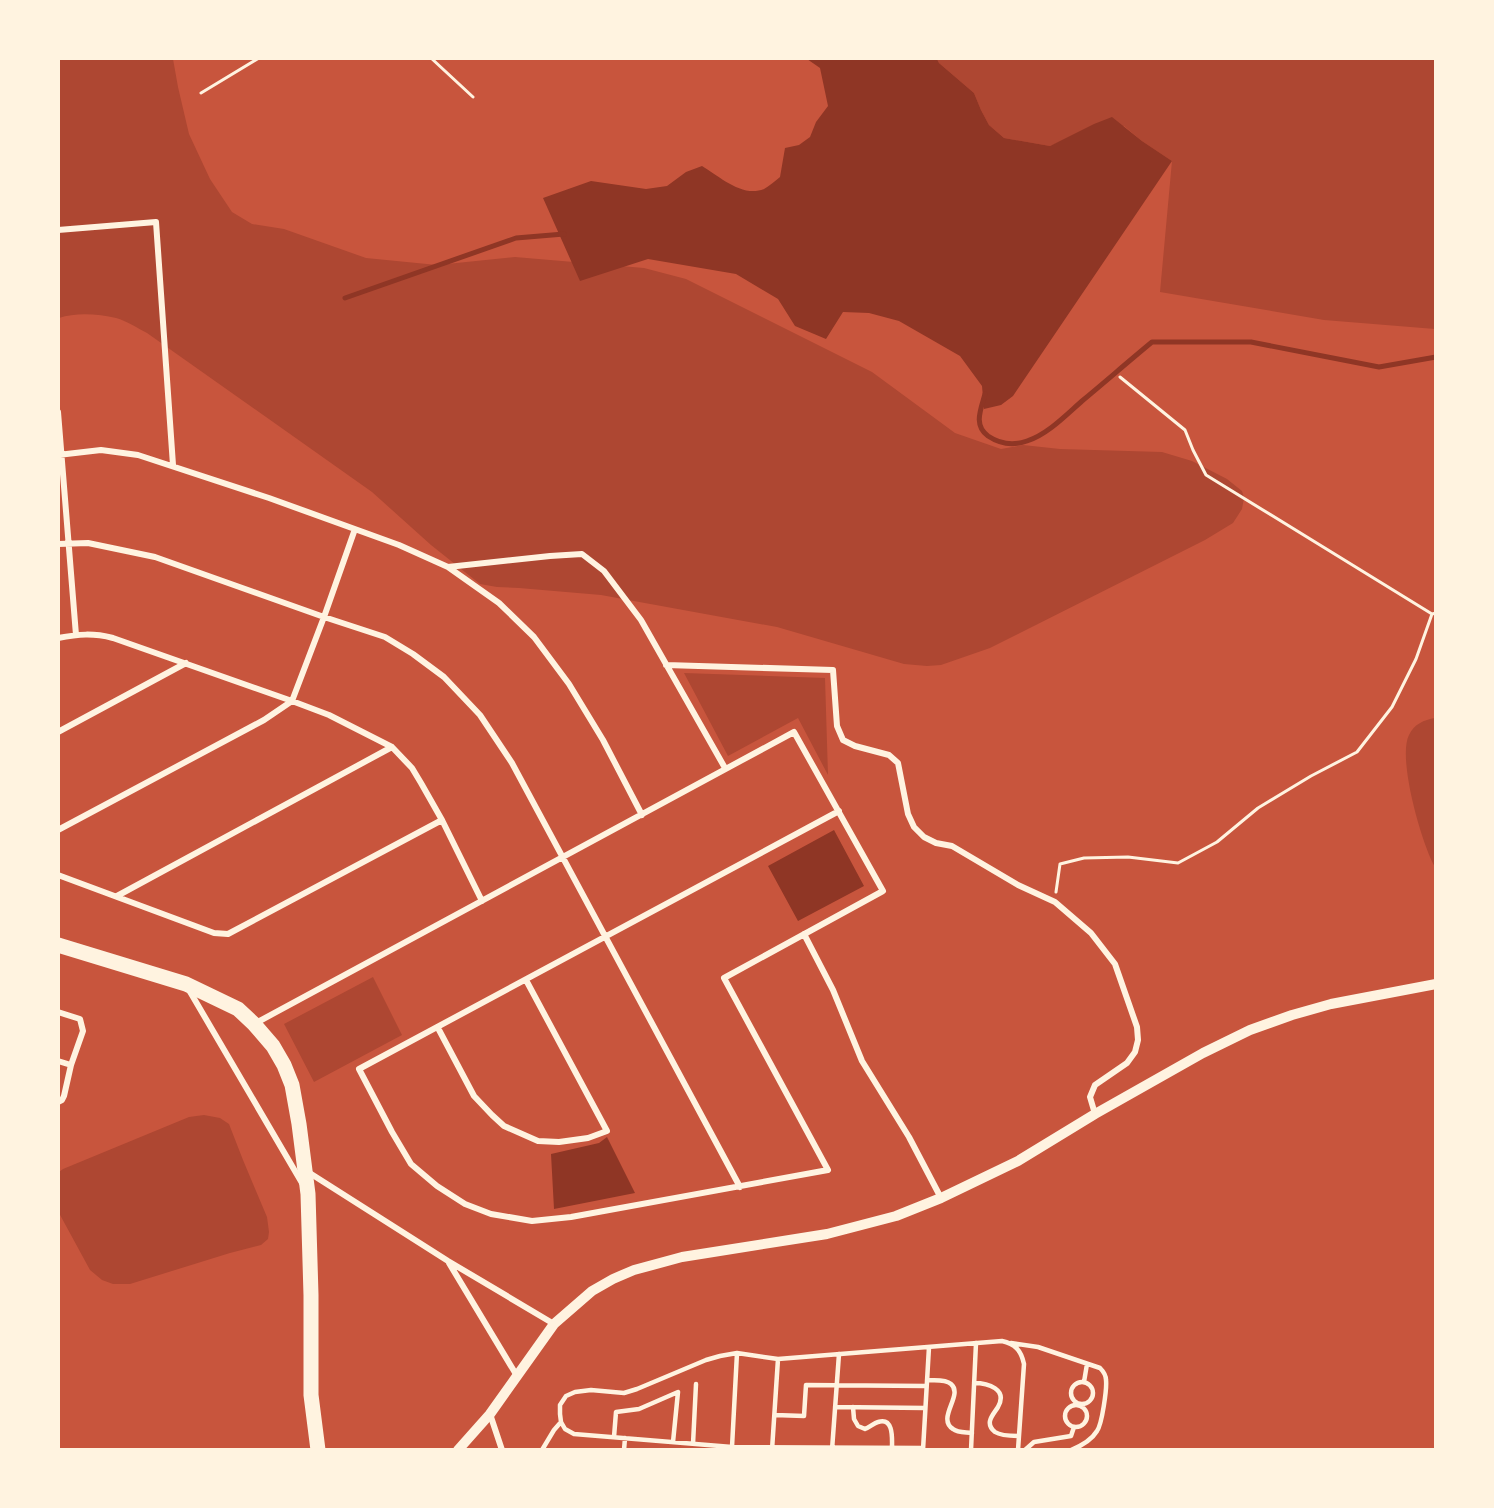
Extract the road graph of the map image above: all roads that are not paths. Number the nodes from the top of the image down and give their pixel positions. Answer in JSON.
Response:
{"nodes":[{"id":1,"x":58,"y":230,"type":"edge"},
{"id":2,"x":58,"y":412,"type":"edge"},
{"id":3,"x":60,"y":455,"type":"edge"},
{"id":4,"x":172,"y":465,"type":"junction"},
{"id":5,"x":355,"y":529,"type":"junction"},
{"id":6,"x":69,"y":543,"type":"junction"},
{"id":7,"x":58,"y":544,"type":"edge"},
{"id":8,"x":448,"y":567,"type":"junction"},
{"id":9,"x":324,"y":617,"type":"junction"},
{"id":10,"x":76,"y":635,"type":"junction"},
{"id":11,"x":58,"y":638,"type":"edge"},
{"id":12,"x":186,"y":663,"type":"junction"},
{"id":13,"x":666,"y":665,"type":"junction"},
{"id":14,"x":292,"y":701,"type":"junction"},
{"id":15,"x":58,"y":732,"type":"edge"},
{"id":16,"x":392,"y":747,"type":"junction"},
{"id":17,"x":725,"y":768,"type":"junction"},
{"id":18,"x":839,"y":811,"type":"junction"},
{"id":19,"x":642,"y":815,"type":"junction"},
{"id":20,"x":441,"y":820,"type":"junction"},
{"id":21,"x":58,"y":830,"type":"edge"},
{"id":22,"x":562,"y":857,"type":"junction"},
{"id":23,"x":58,"y":875,"type":"edge"},
{"id":24,"x":117,"y":896,"type":"junction"},
{"id":25,"x":482,"y":901,"type":"junction"},
{"id":26,"x":804,"y":934,"type":"junction"},
{"id":27,"x":606,"y":937,"type":"junction"},
{"id":28,"x":58,"y":945,"type":"edge"},
{"id":29,"x":526,"y":980,"type":"junction"},
{"id":30,"x":186,"y":984,"type":"junction"},
{"id":31,"x":1436,"y":984,"type":"edge"},
{"id":32,"x":58,"y":1012,"type":"edge"},
{"id":33,"x":254,"y":1024,"type":"junction"},
{"id":34,"x":438,"y":1028,"type":"junction"},
{"id":35,"x":58,"y":1061,"type":"edge"},
{"id":36,"x":71,"y":1065,"type":"junction"},
{"id":37,"x":58,"y":1102,"type":"edge"},
{"id":38,"x":1095,"y":1114,"type":"junction"},
{"id":39,"x":305,"y":1170,"type":"junction"},
{"id":40,"x":740,"y":1186,"type":"junction"},
{"id":41,"x":308,"y":1194,"type":"junction"},
{"id":42,"x":941,"y":1198,"type":"junction"},
{"id":43,"x":448,"y":1261,"type":"junction"},
{"id":44,"x":554,"y":1324,"type":"junction"},
{"id":45,"x":976,"y":1343,"type":"junction"},
{"id":46,"x":1011,"y":1343,"type":"junction"},
{"id":47,"x":929,"y":1347,"type":"junction"},
{"id":48,"x":737,"y":1353,"type":"junction"},
{"id":49,"x":839,"y":1354,"type":"junction"},
{"id":50,"x":778,"y":1359,"type":"junction"},
{"id":51,"x":1087,"y":1364,"type":"junction"},
{"id":52,"x":517,"y":1376,"type":"junction"},
{"id":53,"x":1084,"y":1382,"type":"junction"},
{"id":54,"x":927,"y":1383,"type":"junction"},
{"id":55,"x":974,"y":1383,"type":"junction"},
{"id":56,"x":696,"y":1384,"type":"dead end"},
{"id":57,"x":837,"y":1386,"type":"junction"},
{"id":58,"x":1079,"y":1404,"type":"junction"},
{"id":59,"x":835,"y":1407,"type":"junction"},
{"id":60,"x":854,"y":1407,"type":"junction"},
{"id":61,"x":925,"y":1408,"type":"junction"},
{"id":62,"x":490,"y":1414,"type":"junction"},
{"id":63,"x":775,"y":1415,"type":"junction"},
{"id":64,"x":561,"y":1422,"type":"junction"},
{"id":65,"x":1074,"y":1427,"type":"junction"},
{"id":66,"x":972,"y":1433,"type":"junction"},
{"id":67,"x":1019,"y":1436,"type":"junction"},
{"id":68,"x":614,"y":1437,"type":"junction"},
{"id":69,"x":625,"y":1438,"type":"junction"},
{"id":70,"x":671,"y":1442,"type":"junction"},
{"id":71,"x":693,"y":1444,"type":"junction"},
{"id":72,"x":732,"y":1448,"type":"edge"},
{"id":73,"x":892,"y":1448,"type":"junction"},
{"id":74,"x":318,"y":1449,"type":"edge"},
{"id":75,"x":458,"y":1449,"type":"edge"},
{"id":76,"x":502,"y":1449,"type":"edge"},
{"id":77,"x":542,"y":1449,"type":"edge"},
{"id":78,"x":624,"y":1449,"type":"edge"},
{"id":79,"x":668,"y":1449,"type":"edge"},
{"id":80,"x":772,"y":1449,"type":"edge"},
{"id":81,"x":802,"y":1449,"type":"edge"},
{"id":82,"x":832,"y":1449,"type":"edge"},
{"id":83,"x":865,"y":1449,"type":"edge"},
{"id":84,"x":923,"y":1449,"type":"edge"},
{"id":85,"x":971,"y":1449,"type":"edge"},
{"id":86,"x":1018,"y":1449,"type":"edge"},
{"id":87,"x":1025,"y":1449,"type":"edge"},
{"id":88,"x":1071,"y":1449,"type":"edge"}],
"edges":[{"from":1,"to":4,"type":"street"},
{"from":2,"to":3,"type":"street"},
{"from":3,"to":4,"type":"street"},
{"from":3,"to":6,"type":"street"},
{"from":4,"to":5,"type":"street"},
{"from":5,"to":8,"type":"street"},
{"from":5,"to":9,"type":"street"},
{"from":6,"to":7,"type":"street"},
{"from":6,"to":9,"type":"street"},
{"from":6,"to":10,"type":"street"},
{"from":8,"to":13,"type":"street"},
{"from":8,"to":19,"type":"street"},
{"from":9,"to":14,"type":"street"},
{"from":9,"to":22,"type":"street"},
{"from":10,"to":11,"type":"street"},
{"from":10,"to":12,"type":"street"},
{"from":12,"to":14,"type":"street"},
{"from":12,"to":15,"type":"street"},
{"from":13,"to":17,"type":"street"},
{"from":13,"to":38,"type":"street"},
{"from":14,"to":16,"type":"street"},
{"from":14,"to":21,"type":"street"},
{"from":16,"to":20,"type":"street"},
{"from":16,"to":24,"type":"street"},
{"from":17,"to":18,"type":"street"},
{"from":17,"to":19,"type":"street"},
{"from":18,"to":26,"type":"street"},
{"from":18,"to":27,"type":"street"},
{"from":19,"to":22,"type":"street"},
{"from":20,"to":24,"type":"street"},
{"from":20,"to":25,"type":"street"},
{"from":22,"to":25,"type":"street"},
{"from":22,"to":27,"type":"street"},
{"from":23,"to":24,"type":"street"},
{"from":25,"to":33,"type":"street"},
{"from":26,"to":40,"type":"street"},
{"from":26,"to":42,"type":"street"},
{"from":27,"to":29,"type":"street"},
{"from":27,"to":40,"type":"street"},
{"from":28,"to":30,"type":"main road"},
{"from":29,"to":34,"type":"street"},
{"from":29,"to":34,"type":"street"},
{"from":30,"to":33,"type":"main road"},
{"from":30,"to":41,"type":"street"},
{"from":31,"to":38,"type":"street"},
{"from":32,"to":36,"type":"street"},
{"from":33,"to":39,"type":"main road"},
{"from":34,"to":40,"type":"street"},
{"from":35,"to":36,"type":"street"},
{"from":36,"to":37,"type":"street"},
{"from":38,"to":42,"type":"street"},
{"from":39,"to":41,"type":"main road"},
{"from":39,"to":43,"type":"street"},
{"from":41,"to":74,"type":"main road"},
{"from":42,"to":44,"type":"street"},
{"from":43,"to":44,"type":"street"},
{"from":43,"to":52,"type":"street"},
{"from":44,"to":52,"type":"street"},
{"from":45,"to":46,"type":"lane"},
{"from":45,"to":47,"type":"lane"},
{"from":45,"to":55,"type":"lane"},
{"from":46,"to":51,"type":"lane"},
{"from":46,"to":67,"type":"lane"},
{"from":47,"to":49,"type":"lane"},
{"from":47,"to":54,"type":"lane"},
{"from":48,"to":50,"type":"lane"},
{"from":48,"to":64,"type":"lane"},
{"from":48,"to":72,"type":"lane"},
{"from":49,"to":50,"type":"lane"},
{"from":49,"to":57,"type":"lane"},
{"from":50,"to":63,"type":"lane"},
{"from":51,"to":53,"type":"lane"},
{"from":51,"to":88,"type":"lane"},
{"from":52,"to":62,"type":"street"},
{"from":53,"to":58,"type":"lane"},
{"from":53,"to":58,"type":"lane"},
{"from":54,"to":57,"type":"lane"},
{"from":54,"to":61,"type":"lane"},
{"from":54,"to":66,"type":"lane"},
{"from":55,"to":66,"type":"lane"},
{"from":55,"to":67,"type":"lane"},
{"from":56,"to":71,"type":"lane"},
{"from":57,"to":59,"type":"lane"},
{"from":57,"to":63,"type":"lane"},
{"from":58,"to":65,"type":"lane"},
{"from":58,"to":65,"type":"lane"},
{"from":59,"to":60,"type":"lane"},
{"from":59,"to":82,"type":"lane"},
{"from":60,"to":61,"type":"lane"},
{"from":60,"to":73,"type":"lane"},
{"from":61,"to":84,"type":"lane"},
{"from":62,"to":75,"type":"street"},
{"from":62,"to":76,"type":"street"},
{"from":63,"to":80,"type":"lane"},
{"from":64,"to":68,"type":"lane"},
{"from":64,"to":77,"type":"lane"},
{"from":65,"to":87,"type":"lane"},
{"from":66,"to":85,"type":"lane"},
{"from":67,"to":86,"type":"lane"},
{"from":68,"to":69,"type":"lane"},
{"from":68,"to":70,"type":"lane"},
{"from":69,"to":70,"type":"lane"},
{"from":69,"to":78,"type":"lane"},
{"from":70,"to":71,"type":"lane"},
{"from":70,"to":79,"type":"lane"},
{"from":71,"to":72,"type":"lane"},
{"from":72,"to":80,"type":"lane"},
{"from":73,"to":83,"type":"lane"},
{"from":73,"to":84,"type":"lane"},
{"from":80,"to":81,"type":"lane"},
{"from":81,"to":82,"type":"lane"},
{"from":82,"to":83,"type":"lane"}]}
